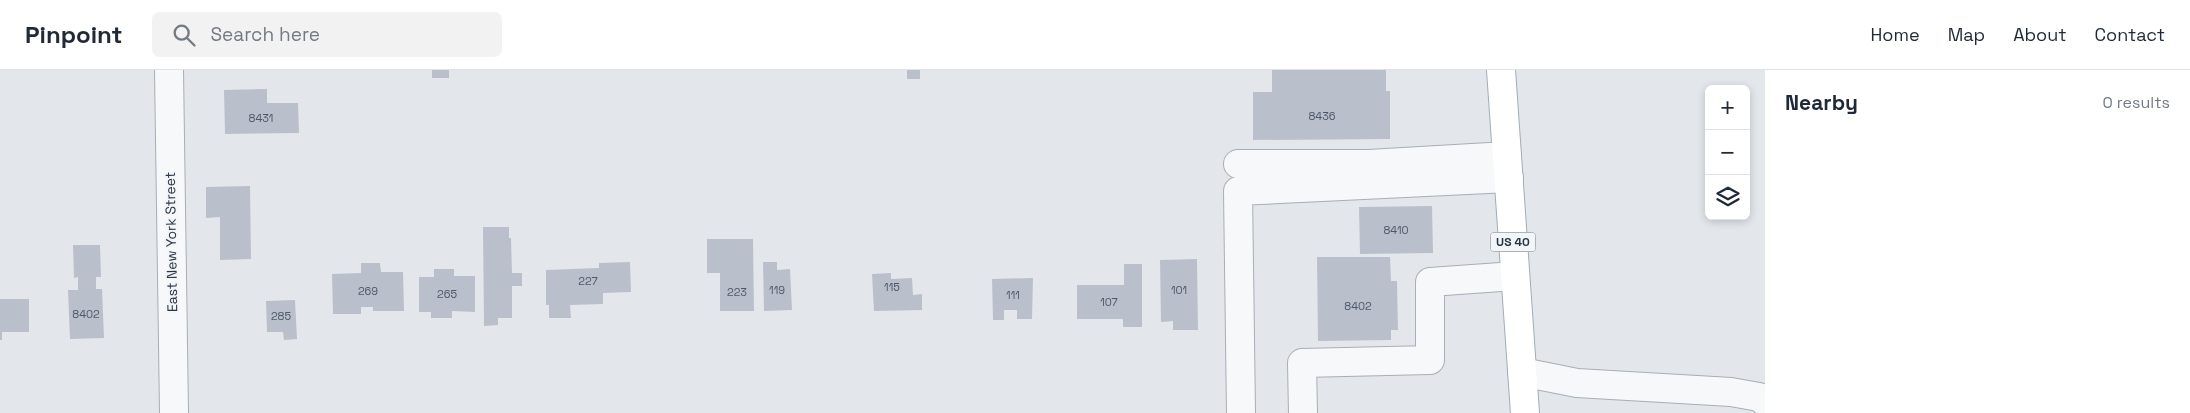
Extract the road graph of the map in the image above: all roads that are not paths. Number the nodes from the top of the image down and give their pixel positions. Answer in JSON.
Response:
{"nodes":[{"id":1,"x":169,"y":70,"type":"edge"},
{"id":2,"x":1501,"y":70,"type":"edge"},
{"id":3,"x":1238,"y":164,"type":"dead end"},
{"id":4,"x":1508,"y":167,"type":"junction"},
{"id":5,"x":1515,"y":276,"type":"junction"},
{"id":6,"x":1522,"y":372,"type":"junction"},
{"id":7,"x":1765,"y":402,"type":"edge"},
{"id":8,"x":174,"y":413,"type":"edge"},
{"id":9,"x":1241,"y":413,"type":"edge"},
{"id":10,"x":1302,"y":413,"type":"edge"},
{"id":11,"x":1525,"y":413,"type":"edge"}],
"edges":[{"from":1,"to":8,"type":"street","name":"East New York Street"},
{"from":2,"to":4,"type":"main road","number":"US 40"},
{"from":3,"to":4,"type":"street"},
{"from":4,"to":5,"type":"main road","number":"US 40"},
{"from":4,"to":9,"type":"street"},
{"from":5,"to":6,"type":"main road","number":"US 40"},
{"from":5,"to":10,"type":"street"},
{"from":6,"to":7,"type":"street"},
{"from":6,"to":11,"type":"main road","number":"US 40"}]}
